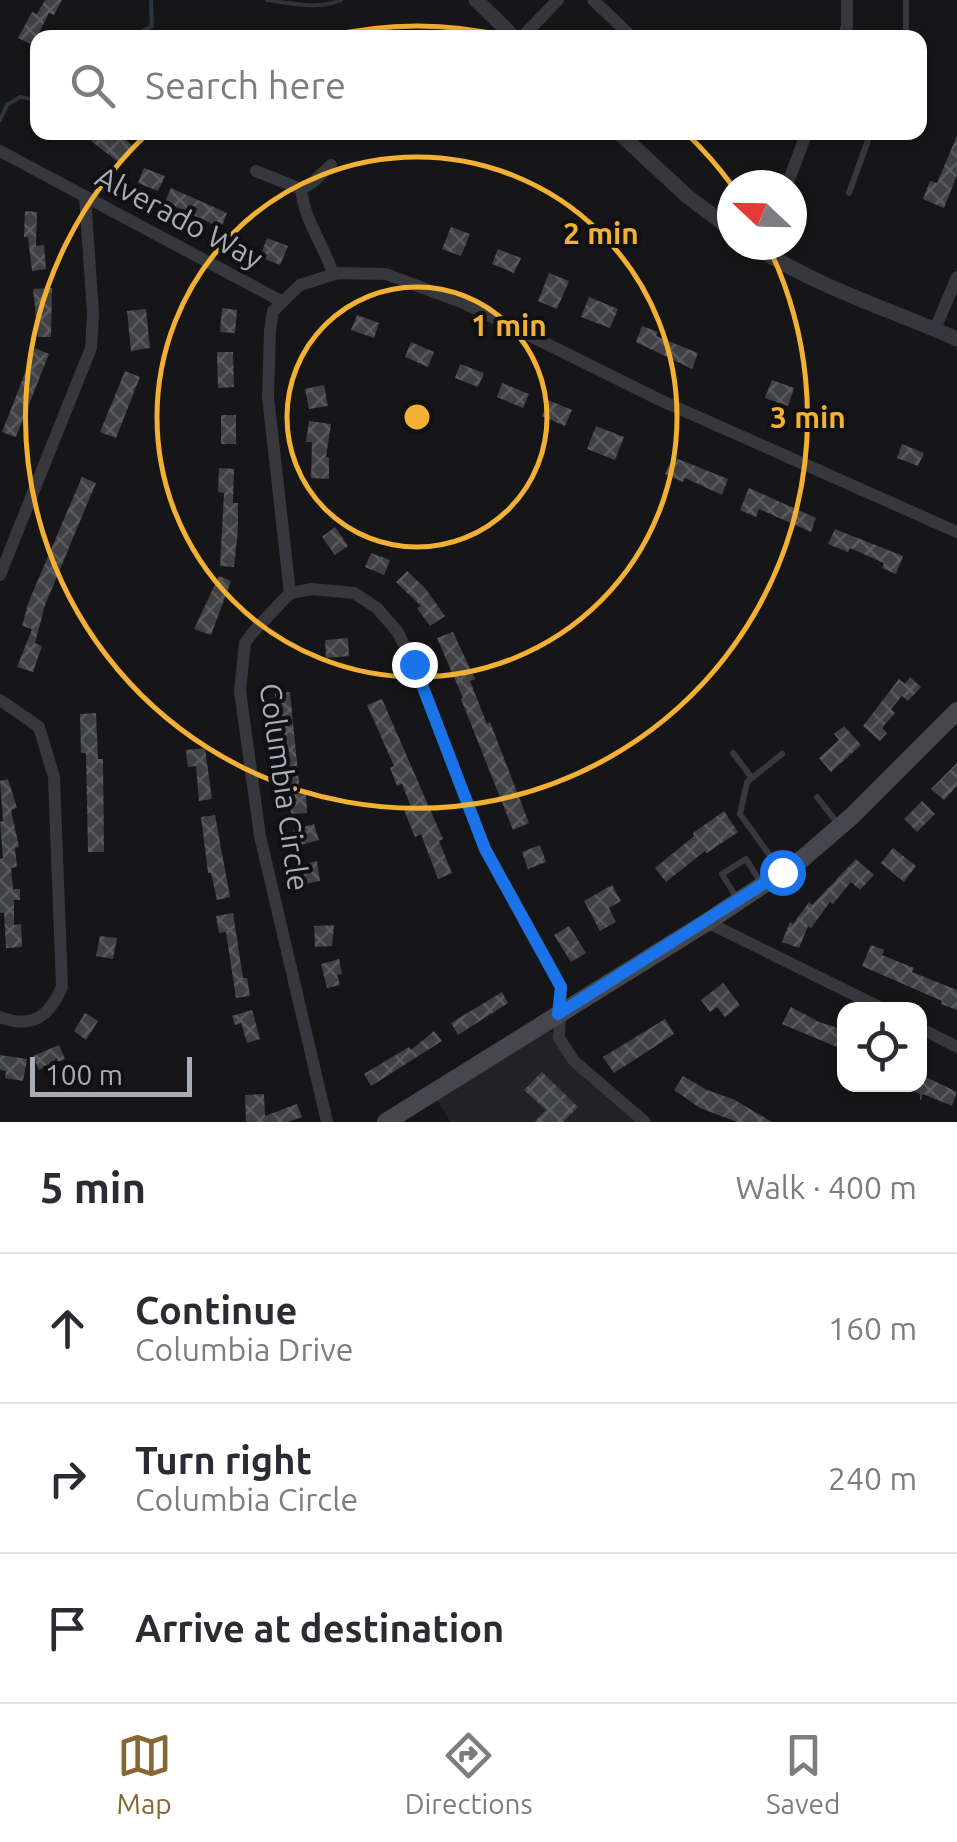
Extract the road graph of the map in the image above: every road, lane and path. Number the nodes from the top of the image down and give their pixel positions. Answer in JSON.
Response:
{"nodes":[{"id":1,"x":476,"y":0,"type":"edge"},
{"id":2,"x":558,"y":0,"type":"edge"},
{"id":3,"x":593,"y":0,"type":"edge"},
{"id":4,"x":848,"y":0,"type":"edge"},
{"id":5,"x":906,"y":0,"type":"edge"},
{"id":6,"x":509,"y":30,"type":"edge"},
{"id":7,"x":526,"y":30,"type":"edge"},
{"id":8,"x":625,"y":30,"type":"edge"},
{"id":9,"x":846,"y":30,"type":"edge"},
{"id":10,"x":906,"y":30,"type":"edge"},
{"id":11,"x":627,"y":140,"type":"edge"},
{"id":12,"x":804,"y":140,"type":"edge"},
{"id":13,"x":868,"y":140,"type":"edge"},
{"id":14,"x":0,"y":151,"type":"edge"},
{"id":15,"x":330,"y":164,"type":"dead end"},
{"id":16,"x":792,"y":170,"type":"edge"},
{"id":17,"x":256,"y":171,"type":"dead end"},
{"id":18,"x":301,"y":189,"type":"junction"},
{"id":19,"x":849,"y":193,"type":"dead end"},
{"id":20,"x":84,"y":196,"type":"junction"},
{"id":21,"x":717,"y":219,"type":"edge"},
{"id":22,"x":781,"y":260,"type":"edge"},
{"id":23,"x":334,"y":274,"type":"junction"},
{"id":24,"x":957,"y":277,"type":"edge"},
{"id":25,"x":281,"y":301,"type":"junction"},
{"id":26,"x":935,"y":330,"type":"junction"},
{"id":27,"x":957,"y":339,"type":"edge"},
{"id":28,"x":957,"y":532,"type":"edge"},
{"id":29,"x":0,"y":575,"type":"edge"},
{"id":30,"x":290,"y":593,"type":"junction"},
{"id":31,"x":0,"y":700,"type":"edge"},
{"id":32,"x":957,"y":711,"type":"edge"},
{"id":33,"x":733,"y":753,"type":"dead end"},
{"id":34,"x":782,"y":754,"type":"dead end"},
{"id":35,"x":752,"y":778,"type":"junction"},
{"id":36,"x":817,"y":797,"type":"dead end"},
{"id":37,"x":840,"y":826,"type":"junction"},
{"id":38,"x":782,"y":872,"type":"junction"},
{"id":39,"x":763,"y":885,"type":"junction"},
{"id":40,"x":739,"y":901,"type":"junction"},
{"id":41,"x":707,"y":922,"type":"junction"},
{"id":42,"x":867,"y":1002,"type":"edge"},
{"id":43,"x":558,"y":1014,"type":"junction"},
{"id":44,"x":0,"y":1017,"type":"edge"},
{"id":45,"x":927,"y":1031,"type":"edge"},
{"id":46,"x":957,"y":1046,"type":"edge"},
{"id":47,"x":327,"y":1122,"type":"edge"},
{"id":48,"x":386,"y":1122,"type":"edge"},
{"id":49,"x":645,"y":1122,"type":"edge"}],
"edges":[{"from":1,"to":6,"type":"street"},
{"from":2,"to":7,"type":"street"},
{"from":3,"to":8,"type":"street"},
{"from":4,"to":9,"type":"street"},
{"from":5,"to":10,"type":"lane"},
{"from":11,"to":21,"type":"street"},
{"from":12,"to":16,"type":"street"},
{"from":13,"to":19,"type":"lane"},
{"from":14,"to":20,"type":"street","name":"Alverado Way"},
{"from":15,"to":18,"type":"street"},
{"from":17,"to":18,"type":"street"},
{"from":18,"to":23,"type":"street"},
{"from":20,"to":25,"type":"street","name":"Alverado Way"},
{"from":20,"to":29,"type":"street"},
{"from":22,"to":26,"type":"street"},
{"from":23,"to":25,"type":"street"},
{"from":23,"to":28,"type":"street"},
{"from":24,"to":26,"type":"street"},
{"from":25,"to":30,"type":"street"},
{"from":26,"to":27,"type":"street"},
{"from":30,"to":43,"type":"street"},
{"from":30,"to":47,"type":"street","name":"Columbia Circle"},
{"from":31,"to":44,"type":"street"},
{"from":32,"to":37,"type":"main road"},
{"from":33,"to":35,"type":"lane"},
{"from":34,"to":35,"type":"lane"},
{"from":35,"to":38,"type":"lane"},
{"from":36,"to":37,"type":"lane"},
{"from":37,"to":38,"type":"main road"},
{"from":38,"to":39,"type":"main road"},
{"from":39,"to":40,"type":"main road"},
{"from":39,"to":40,"type":"lane"},
{"from":40,"to":41,"type":"main road"},
{"from":41,"to":42,"type":"street"},
{"from":41,"to":43,"type":"main road"},
{"from":43,"to":48,"type":"main road"},
{"from":43,"to":49,"type":"street"},
{"from":45,"to":46,"type":"street"}]}
